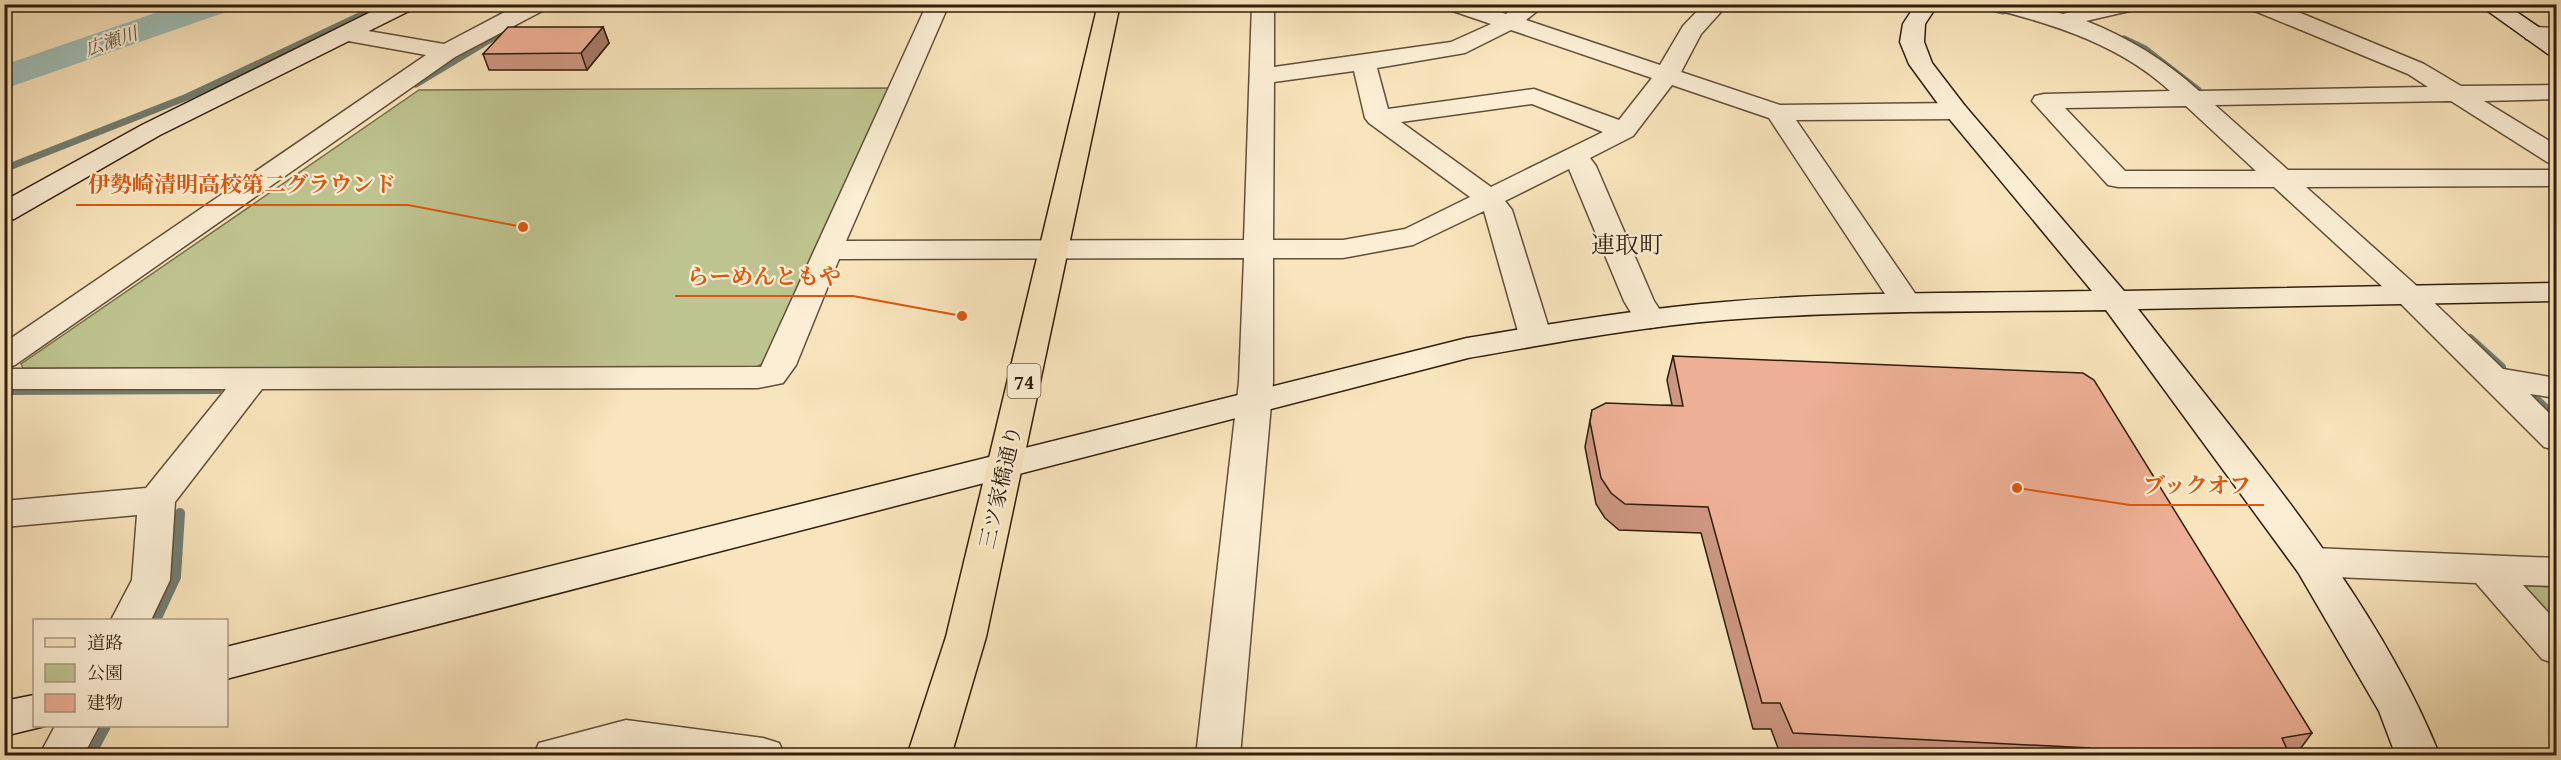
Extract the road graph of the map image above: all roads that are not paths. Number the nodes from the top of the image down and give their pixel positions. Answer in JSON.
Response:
{"nodes":[{"id":1,"x":405,"y":4,"type":"edge"},
{"id":2,"x":538,"y":4,"type":"edge"},
{"id":3,"x":938,"y":4,"type":"edge"},
{"id":4,"x":1109,"y":4,"type":"edge"},
{"id":5,"x":1263,"y":4,"type":"edge"},
{"id":6,"x":1455,"y":4,"type":"edge"},
{"id":7,"x":1535,"y":4,"type":"edge"},
{"id":8,"x":1717,"y":4,"type":"edge"},
{"id":9,"x":1927,"y":4,"type":"edge"},
{"id":10,"x":2001,"y":4,"type":"edge"},
{"id":11,"x":2130,"y":4,"type":"edge"},
{"id":12,"x":2258,"y":4,"type":"edge"},
{"id":13,"x":2489,"y":4,"type":"edge"},
{"id":14,"x":2064,"y":20,"type":"junction"},
{"id":15,"x":1509,"y":23,"type":"junction"},
{"id":16,"x":345,"y":34,"type":"junction"},
{"id":17,"x":2545,"y":35,"type":"edge"},
{"id":18,"x":2556,"y":50,"type":"edge"},
{"id":19,"x":447,"y":52,"type":"junction"},
{"id":20,"x":1362,"y":63,"type":"junction"},
{"id":21,"x":1667,"y":75,"type":"junction"},
{"id":22,"x":1262,"y":76,"type":"junction"},
{"id":23,"x":2556,"y":92,"type":"edge"},
{"id":24,"x":2457,"y":94,"type":"junction"},
{"id":25,"x":2192,"y":100,"type":"junction"},
{"id":26,"x":1956,"y":111,"type":"junction"},
{"id":27,"x":1778,"y":113,"type":"junction"},
{"id":28,"x":1378,"y":118,"type":"junction"},
{"id":29,"x":1624,"y":131,"type":"junction"},
{"id":30,"x":2556,"y":156,"type":"edge"},
{"id":31,"x":1572,"y":158,"type":"junction"},
{"id":32,"x":2556,"y":178,"type":"edge"},
{"id":33,"x":2280,"y":179,"type":"junction"},
{"id":34,"x":1490,"y":199,"type":"junction"},
{"id":35,"x":4,"y":213,"type":"edge"},
{"id":36,"x":828,"y":250,"type":"junction"},
{"id":37,"x":1052,"y":250,"type":"junction"},
{"id":38,"x":1259,"y":250,"type":"junction"},
{"id":39,"x":2556,"y":292,"type":"edge"},
{"id":40,"x":2409,"y":294,"type":"junction"},
{"id":41,"x":2115,"y":300,"type":"junction"},
{"id":42,"x":1906,"y":302,"type":"junction"},
{"id":43,"x":1650,"y":319,"type":"junction"},
{"id":44,"x":1535,"y":335,"type":"junction"},
{"id":45,"x":4,"y":358,"type":"edge"},
{"id":46,"x":2492,"y":377,"type":"junction"},
{"id":47,"x":252,"y":379,"type":"junction"},
{"id":48,"x":4,"y":380,"type":"edge"},
{"id":49,"x":2556,"y":388,"type":"edge"},
{"id":50,"x":1254,"y":400,"type":"junction"},
{"id":51,"x":2556,"y":439,"type":"edge"},
{"id":52,"x":1005,"y":463,"type":"junction"},
{"id":53,"x":157,"y":500,"type":"junction"},
{"id":54,"x":4,"y":513,"type":"edge"},
{"id":55,"x":2312,"y":562,"type":"junction"},
{"id":56,"x":2486,"y":569,"type":"junction"},
{"id":57,"x":2556,"y":572,"type":"edge"},
{"id":58,"x":132,"y":619,"type":"edge"},
{"id":59,"x":2556,"y":648,"type":"edge"},
{"id":60,"x":228,"y":662,"type":"edge"},
{"id":61,"x":33,"y":712,"type":"edge"},
{"id":62,"x":4,"y":719,"type":"edge"},
{"id":63,"x":76,"y":727,"type":"edge"},
{"id":64,"x":61,"y":756,"type":"edge"},
{"id":65,"x":555,"y":756,"type":"edge"},
{"id":66,"x":764,"y":756,"type":"edge"},
{"id":67,"x":929,"y":756,"type":"edge"},
{"id":68,"x":1218,"y":756,"type":"edge"},
{"id":69,"x":2418,"y":756,"type":"edge"}],
"edges":[{"from":1,"to":16,"type":"street"},
{"from":2,"to":19,"type":"street"},
{"from":3,"to":36,"type":"street"},
{"from":4,"to":37,"type":"main road","name":"三ツ家橋通り","number":"74"},
{"from":5,"to":22,"type":"street"},
{"from":6,"to":15,"type":"street"},
{"from":7,"to":15,"type":"street"},
{"from":8,"to":21,"type":"street"},
{"from":9,"to":26,"type":"street"},
{"from":10,"to":14,"type":"street"},
{"from":11,"to":14,"type":"street"},
{"from":12,"to":24,"type":"street"},
{"from":13,"to":17,"type":"street"},
{"from":14,"to":25,"type":"street"},
{"from":15,"to":20,"type":"street"},
{"from":15,"to":21,"type":"street"},
{"from":16,"to":19,"type":"street"},
{"from":16,"to":35,"type":"street"},
{"from":17,"to":18,"type":"street"},
{"from":19,"to":45,"type":"street"},
{"from":20,"to":22,"type":"street"},
{"from":20,"to":28,"type":"street"},
{"from":21,"to":27,"type":"street"},
{"from":21,"to":29,"type":"street"},
{"from":22,"to":38,"type":"street"},
{"from":23,"to":24,"type":"street"},
{"from":24,"to":25,"type":"street"},
{"from":24,"to":30,"type":"street"},
{"from":25,"to":33,"type":"street"},
{"from":25,"to":33,"type":"street"},
{"from":26,"to":27,"type":"street"},
{"from":26,"to":41,"type":"street"},
{"from":27,"to":42,"type":"street"},
{"from":28,"to":29,"type":"street"},
{"from":28,"to":34,"type":"street"},
{"from":29,"to":31,"type":"street"},
{"from":31,"to":34,"type":"street"},
{"from":31,"to":43,"type":"street"},
{"from":32,"to":33,"type":"street"},
{"from":33,"to":40,"type":"street"},
{"from":34,"to":38,"type":"street"},
{"from":34,"to":44,"type":"street"},
{"from":36,"to":37,"type":"street"},
{"from":36,"to":47,"type":"street"},
{"from":37,"to":38,"type":"street"},
{"from":37,"to":52,"type":"main road","name":"三ツ家橋通り","number":"74"},
{"from":38,"to":50,"type":"street"},
{"from":39,"to":40,"type":"street"},
{"from":40,"to":41,"type":"street"},
{"from":40,"to":46,"type":"street"},
{"from":41,"to":42,"type":"street"},
{"from":41,"to":55,"type":"street"},
{"from":42,"to":43,"type":"street"},
{"from":43,"to":44,"type":"street"},
{"from":44,"to":50,"type":"street"},
{"from":46,"to":49,"type":"street"},
{"from":46,"to":51,"type":"street"},
{"from":47,"to":48,"type":"street"},
{"from":47,"to":53,"type":"street"},
{"from":50,"to":52,"type":"street"},
{"from":50,"to":68,"type":"street"},
{"from":52,"to":60,"type":"street"},
{"from":52,"to":67,"type":"main road","name":"三ツ家橋通り","number":"74"},
{"from":53,"to":54,"type":"street"},
{"from":53,"to":58,"type":"street"},
{"from":55,"to":56,"type":"street"},
{"from":55,"to":69,"type":"street"},
{"from":56,"to":57,"type":"street"},
{"from":56,"to":59,"type":"street"},
{"from":61,"to":62,"type":"street"},
{"from":63,"to":64,"type":"street"},
{"from":65,"to":66,"type":"street"}]}
